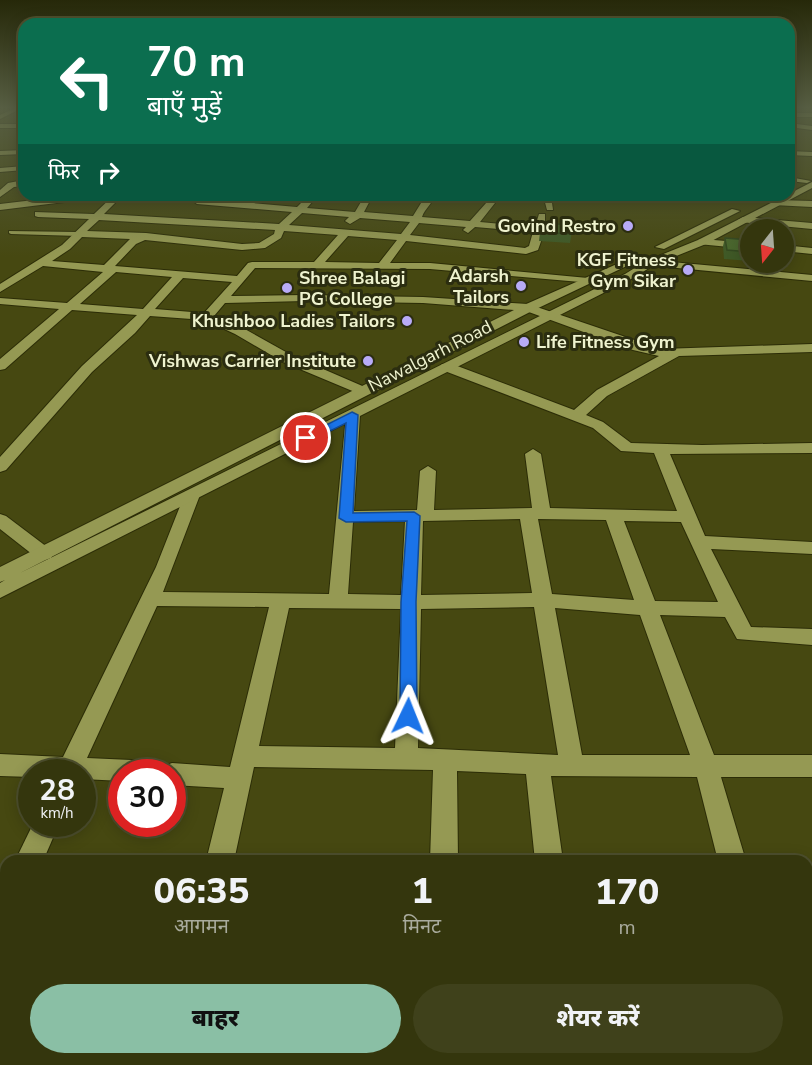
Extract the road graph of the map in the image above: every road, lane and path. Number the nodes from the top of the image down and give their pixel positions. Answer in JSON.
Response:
{"nodes":[{"id":1,"x":18,"y":168,"type":"edge"},
{"id":2,"x":0,"y":170,"type":"edge"},
{"id":3,"x":795,"y":180,"type":"edge"},
{"id":4,"x":810,"y":182,"type":"edge"},
{"id":5,"x":18,"y":184,"type":"edge"},
{"id":6,"x":795,"y":186,"type":"edge"},
{"id":7,"x":795,"y":188,"type":"edge"},
{"id":8,"x":0,"y":194,"type":"edge"},
{"id":9,"x":55,"y":201,"type":"joint"},
{"id":10,"x":112,"y":201,"type":"edge"},
{"id":11,"x":253,"y":201,"type":"edge"},
{"id":12,"x":308,"y":201,"type":"edge"},
{"id":13,"x":366,"y":201,"type":"edge"},
{"id":14,"x":429,"y":201,"type":"edge"},
{"id":15,"x":492,"y":201,"type":"edge"},
{"id":16,"x":548,"y":201,"type":"edge"},
{"id":17,"x":763,"y":201,"type":"edge"},
{"id":18,"x":766,"y":201,"type":"edge"},
{"id":19,"x":791,"y":201,"type":"edge"},
{"id":20,"x":192,"y":204,"type":"edge"},
{"id":21,"x":812,"y":204,"type":"edge"},
{"id":22,"x":248,"y":206,"type":"junction"},
{"id":23,"x":0,"y":207,"type":"edge"},
{"id":24,"x":550,"y":208,"type":"dead end"},
{"id":25,"x":300,"y":210,"type":"junction"},
{"id":26,"x":38,"y":214,"type":"junction"},
{"id":27,"x":358,"y":214,"type":"junction"},
{"id":28,"x":728,"y":215,"type":"junction"},
{"id":29,"x":96,"y":216,"type":"junction"},
{"id":30,"x":542,"y":216,"type":"dead end"},
{"id":31,"x":417,"y":219,"type":"junction"},
{"id":32,"x":740,"y":219,"type":"edge"},
{"id":33,"x":744,"y":219,"type":"edge"},
{"id":34,"x":170,"y":220,"type":"junction"},
{"id":35,"x":740,"y":222,"type":"edge"},
{"id":36,"x":29,"y":223,"type":"dead end"},
{"id":37,"x":224,"y":223,"type":"junction"},
{"id":38,"x":473,"y":223,"type":"junction"},
{"id":39,"x":794,"y":224,"type":"edge"},
{"id":40,"x":812,"y":226,"type":"edge"},
{"id":41,"x":280,"y":229,"type":"junction"},
{"id":42,"x":540,"y":230,"type":"junction"},
{"id":43,"x":11,"y":232,"type":"dead end"},
{"id":44,"x":342,"y":233,"type":"junction"},
{"id":45,"x":79,"y":234,"type":"junction"},
{"id":46,"x":145,"y":237,"type":"junction"},
{"id":47,"x":402,"y":238,"type":"junction"},
{"id":48,"x":702,"y":242,"type":"junction"},
{"id":49,"x":205,"y":243,"type":"junction"},
{"id":50,"x":740,"y":245,"type":"edge"},
{"id":51,"x":794,"y":249,"type":"edge"},
{"id":52,"x":526,"y":250,"type":"junction"},
{"id":53,"x":812,"y":251,"type":"edge"},
{"id":54,"x":457,"y":255,"type":"junction"},
{"id":55,"x":40,"y":263,"type":"junction"},
{"id":56,"x":650,"y":263,"type":"junction"},
{"id":57,"x":316,"y":265,"type":"junction"},
{"id":58,"x":383,"y":266,"type":"junction"},
{"id":59,"x":109,"y":269,"type":"junction"},
{"id":60,"x":512,"y":272,"type":"junction"},
{"id":61,"x":636,"y":272,"type":"junction"},
{"id":62,"x":181,"y":273,"type":"junction"},
{"id":63,"x":0,"y":274,"type":"edge"},
{"id":64,"x":21,"y":275,"type":"junction"},
{"id":65,"x":812,"y":278,"type":"edge"},
{"id":66,"x":239,"y":279,"type":"junction"},
{"id":67,"x":588,"y":281,"type":"junction"},
{"id":68,"x":779,"y":283,"type":"dead end"},
{"id":69,"x":0,"y":289,"type":"edge"},
{"id":70,"x":222,"y":300,"type":"junction"},
{"id":71,"x":0,"y":301,"type":"edge"},
{"id":72,"x":69,"y":306,"type":"junction"},
{"id":73,"x":528,"y":308,"type":"junction"},
{"id":74,"x":146,"y":312,"type":"junction"},
{"id":75,"x":547,"y":316,"type":"junction"},
{"id":76,"x":207,"y":317,"type":"junction"},
{"id":77,"x":812,"y":348,"type":"edge"},
{"id":78,"x":675,"y":353,"type":"junction"},
{"id":79,"x":0,"y":366,"type":"edge"},
{"id":80,"x":447,"y":367,"type":"junction"},
{"id":81,"x":362,"y":390,"type":"junction"},
{"id":82,"x":352,"y":415,"type":"junction"},
{"id":83,"x":576,"y":416,"type":"junction"},
{"id":84,"x":812,"y":448,"type":"edge"},
{"id":85,"x":660,"y":449,"type":"junction"},
{"id":86,"x":533,"y":454,"type":"dead end"},
{"id":87,"x":0,"y":467,"type":"edge"},
{"id":88,"x":428,"y":471,"type":"dead end"},
{"id":89,"x":192,"y":495,"type":"junction"},
{"id":90,"x":535,"y":514,"type":"junction"},
{"id":91,"x":613,"y":515,"type":"junction"},
{"id":92,"x":419,"y":516,"type":"junction"},
{"id":93,"x":687,"y":517,"type":"junction"},
{"id":94,"x":346,"y":518,"type":"junction"},
{"id":95,"x":0,"y":520,"type":"edge"},
{"id":96,"x":698,"y":542,"type":"junction"},
{"id":97,"x":812,"y":548,"type":"edge"},
{"id":98,"x":44,"y":554,"type":"junction"},
{"id":99,"x":0,"y":575,"type":"edge"},
{"id":100,"x":0,"y":591,"type":"edge"},
{"id":101,"x":150,"y":599,"type":"junction"},
{"id":102,"x":281,"y":599,"type":"junction"},
{"id":103,"x":544,"y":600,"type":"junction"},
{"id":104,"x":338,"y":601,"type":"junction"},
{"id":105,"x":409,"y":602,"type":"junction"},
{"id":106,"x":648,"y":608,"type":"junction"},
{"id":107,"x":732,"y":610,"type":"junction"},
{"id":108,"x":812,"y":637,"type":"edge"},
{"id":109,"x":406,"y":758,"type":"junction"},
{"id":110,"x":75,"y":759,"type":"edge"},
{"id":111,"x":445,"y":760,"type":"junction"},
{"id":112,"x":0,"y":765,"type":"edge"},
{"id":113,"x":537,"y":765,"type":"junction"},
{"id":114,"x":18,"y":766,"type":"edge"},
{"id":115,"x":572,"y":766,"type":"junction"},
{"id":116,"x":706,"y":766,"type":"junction"},
{"id":117,"x":812,"y":766,"type":"edge"},
{"id":118,"x":240,"y":767,"type":"junction"},
{"id":119,"x":186,"y":773,"type":"edge"},
{"id":120,"x":40,"y":837,"type":"edge"},
{"id":121,"x":32,"y":855,"type":"edge"},
{"id":122,"x":221,"y":855,"type":"edge"},
{"id":123,"x":444,"y":855,"type":"edge"},
{"id":124,"x":548,"y":855,"type":"edge"},
{"id":125,"x":730,"y":855,"type":"edge"}],
"edges":[{"from":1,"to":2,"type":"street"},
{"from":3,"to":4,"type":"street"},
{"from":4,"to":6,"type":"street"},
{"from":4,"to":7,"type":"street","name":"Nawalgarh Road"},
{"from":5,"to":8,"type":"street"},
{"from":9,"to":23,"type":"street"},
{"from":9,"to":26,"type":"street"},
{"from":10,"to":29,"type":"street"},
{"from":11,"to":22,"type":"street"},
{"from":12,"to":25,"type":"street"},
{"from":13,"to":27,"type":"street"},
{"from":14,"to":31,"type":"street"},
{"from":15,"to":38,"type":"street"},
{"from":16,"to":24,"type":"street"},
{"from":17,"to":28,"type":"street"},
{"from":18,"to":33,"type":"street","name":"Nawalgarh Road"},
{"from":19,"to":21,"type":"street"},
{"from":20,"to":22,"type":"street"},
{"from":20,"to":34,"type":"street"},
{"from":22,"to":25,"type":"street"},
{"from":22,"to":37,"type":"street"},
{"from":25,"to":27,"type":"street"},
{"from":25,"to":41,"type":"street"},
{"from":26,"to":29,"type":"street"},
{"from":26,"to":36,"type":"street"},
{"from":27,"to":31,"type":"street"},
{"from":27,"to":44,"type":"street"},
{"from":28,"to":32,"type":"street"},
{"from":28,"to":67,"type":"street"},
{"from":29,"to":34,"type":"street"},
{"from":29,"to":45,"type":"street"},
{"from":30,"to":42,"type":"street"},
{"from":31,"to":38,"type":"street"},
{"from":31,"to":47,"type":"street"},
{"from":34,"to":37,"type":"street"},
{"from":34,"to":46,"type":"street"},
{"from":35,"to":48,"type":"street","name":"Nawalgarh Road"},
{"from":37,"to":41,"type":"street"},
{"from":37,"to":49,"type":"street"},
{"from":38,"to":42,"type":"street"},
{"from":38,"to":54,"type":"street"},
{"from":39,"to":40,"type":"street"},
{"from":41,"to":44,"type":"street"},
{"from":41,"to":49,"type":"street"},
{"from":42,"to":52,"type":"street"},
{"from":43,"to":45,"type":"lane"},
{"from":44,"to":47,"type":"street"},
{"from":44,"to":57,"type":"street"},
{"from":45,"to":46,"type":"street"},
{"from":45,"to":55,"type":"street"},
{"from":46,"to":49,"type":"street"},
{"from":46,"to":59,"type":"street"},
{"from":47,"to":54,"type":"street"},
{"from":47,"to":58,"type":"street"},
{"from":48,"to":50,"type":"street"},
{"from":48,"to":56,"type":"street","name":"Nawalgarh Road"},
{"from":51,"to":53,"type":"street"},
{"from":52,"to":54,"type":"street"},
{"from":52,"to":60,"type":"street"},
{"from":54,"to":58,"type":"street"},
{"from":54,"to":60,"type":"street"},
{"from":55,"to":59,"type":"street"},
{"from":55,"to":64,"type":"street"},
{"from":56,"to":61,"type":"street","name":"Nawalgarh Road"},
{"from":56,"to":65,"type":"street"},
{"from":57,"to":58,"type":"street"},
{"from":57,"to":66,"type":"street"},
{"from":59,"to":62,"type":"street"},
{"from":59,"to":72,"type":"street"},
{"from":60,"to":67,"type":"street"},
{"from":61,"to":68,"type":"street"},
{"from":61,"to":75,"type":"street","name":"Nawalgarh Road"},
{"from":62,"to":66,"type":"street"},
{"from":62,"to":74,"type":"street"},
{"from":63,"to":64,"type":"street"},
{"from":64,"to":69,"type":"street"},
{"from":66,"to":70,"type":"street"},
{"from":67,"to":73,"type":"street"},
{"from":70,"to":73,"type":"street"},
{"from":70,"to":76,"type":"street"},
{"from":71,"to":72,"type":"street"},
{"from":72,"to":74,"type":"street"},
{"from":72,"to":79,"type":"street"},
{"from":73,"to":75,"type":"street"},
{"from":73,"to":81,"type":"street"},
{"from":74,"to":76,"type":"street"},
{"from":74,"to":87,"type":"street"},
{"from":75,"to":78,"type":"street"},
{"from":75,"to":80,"type":"street","name":"Nawalgarh Road"},
{"from":76,"to":81,"type":"street"},
{"from":77,"to":78,"type":"street"},
{"from":78,"to":83,"type":"street"},
{"from":80,"to":82,"type":"street","name":"Nawalgarh Road"},
{"from":80,"to":83,"type":"street"},
{"from":81,"to":98,"type":"street"},
{"from":82,"to":89,"type":"street","name":"Nawalgarh Road"},
{"from":82,"to":94,"type":"street"},
{"from":83,"to":85,"type":"street"},
{"from":84,"to":85,"type":"street"},
{"from":85,"to":93,"type":"street"},
{"from":86,"to":90,"type":"street"},
{"from":88,"to":92,"type":"street"},
{"from":89,"to":100,"type":"street","name":"Nawalgarh Road"},
{"from":89,"to":101,"type":"street"},
{"from":90,"to":91,"type":"street"},
{"from":90,"to":92,"type":"street"},
{"from":90,"to":103,"type":"street"},
{"from":91,"to":93,"type":"street"},
{"from":91,"to":106,"type":"street"},
{"from":92,"to":94,"type":"street"},
{"from":92,"to":105,"type":"street"},
{"from":93,"to":96,"type":"street"},
{"from":94,"to":104,"type":"street"},
{"from":95,"to":98,"type":"street"},
{"from":96,"to":97,"type":"street"},
{"from":96,"to":107,"type":"street"},
{"from":98,"to":99,"type":"street"},
{"from":101,"to":102,"type":"street"},
{"from":101,"to":110,"type":"street"},
{"from":102,"to":104,"type":"street"},
{"from":102,"to":118,"type":"street"},
{"from":103,"to":105,"type":"street"},
{"from":103,"to":106,"type":"street"},
{"from":103,"to":115,"type":"street"},
{"from":104,"to":105,"type":"street"},
{"from":105,"to":109,"type":"street"},
{"from":106,"to":107,"type":"street"},
{"from":106,"to":116,"type":"street"},
{"from":107,"to":108,"type":"street"},
{"from":109,"to":111,"type":"street"},
{"from":109,"to":118,"type":"street"},
{"from":111,"to":113,"type":"street"},
{"from":111,"to":123,"type":"street"},
{"from":112,"to":114,"type":"street"},
{"from":113,"to":115,"type":"street"},
{"from":113,"to":124,"type":"street"},
{"from":115,"to":116,"type":"street"},
{"from":116,"to":117,"type":"street"},
{"from":116,"to":125,"type":"street"},
{"from":118,"to":119,"type":"street"},
{"from":118,"to":122,"type":"street"},
{"from":120,"to":121,"type":"street"}]}
